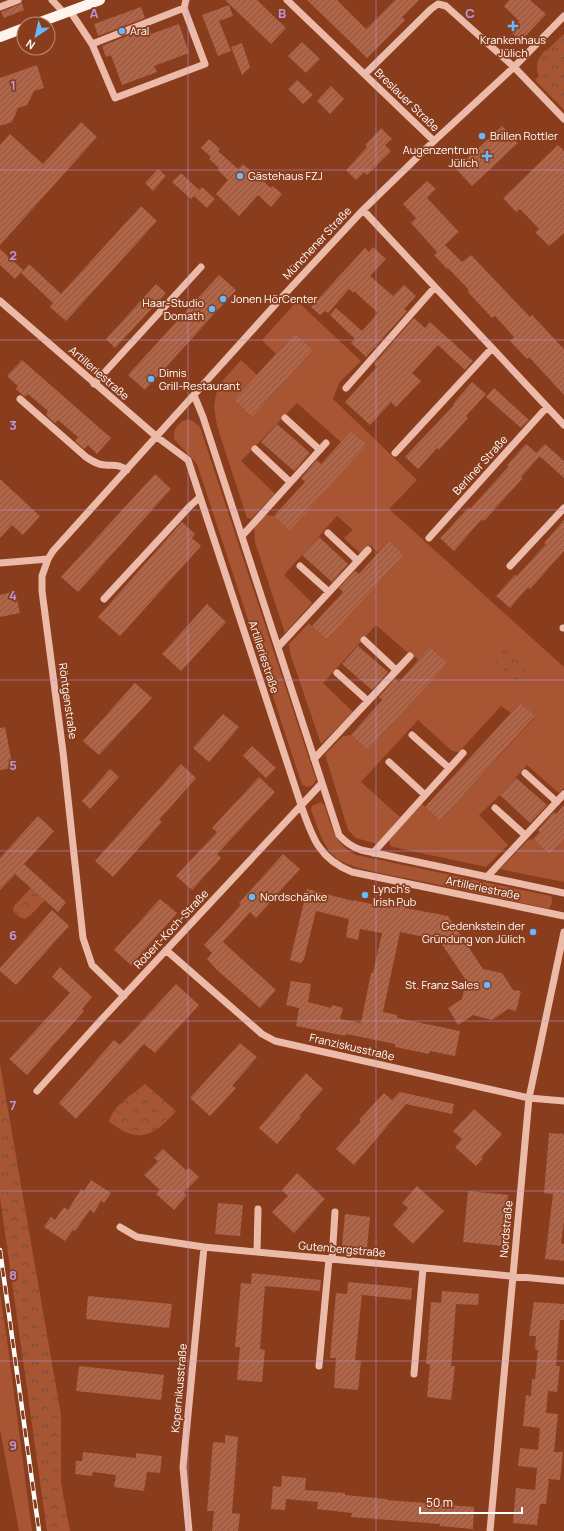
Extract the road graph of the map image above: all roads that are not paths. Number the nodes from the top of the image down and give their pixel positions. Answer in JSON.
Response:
{"nodes":[{"id":1,"x":18,"y":0,"type":"edge"},
{"id":2,"x":52,"y":0,"type":"edge"},
{"id":3,"x":100,"y":0,"type":"edge"},
{"id":4,"x":186,"y":0,"type":"edge"},
{"id":5,"x":287,"y":0,"type":"edge"},
{"id":6,"x":0,"y":7,"type":"edge"},
{"id":7,"x":184,"y":8,"type":"junction"},
{"id":8,"x":67,"y":12,"type":"junction"},
{"id":9,"x":56,"y":16,"type":"edge"},
{"id":10,"x":564,"y":16,"type":"edge"},
{"id":11,"x":16,"y":31,"type":"edge"},
{"id":12,"x":0,"y":37,"type":"edge"},
{"id":13,"x":92,"y":44,"type":"junction"},
{"id":14,"x":514,"y":67,"type":"junction"},
{"id":15,"x":365,"y":74,"type":"junction"},
{"id":16,"x":564,"y":119,"type":"edge"},
{"id":17,"x":434,"y":141,"type":"junction"},
{"id":18,"x":363,"y":210,"type":"junction"},
{"id":19,"x":201,"y":267,"type":"dead end"},
{"id":20,"x":435,"y":287,"type":"junction"},
{"id":21,"x":0,"y":301,"type":"edge"},
{"id":22,"x":492,"y":348,"type":"junction"},
{"id":23,"x":94,"y":384,"type":"junction"},
{"id":24,"x":346,"y":388,"type":"dead end"},
{"id":25,"x":194,"y":396,"type":"junction"},
{"id":26,"x":20,"y":399,"type":"dead end"},
{"id":27,"x":547,"y":407,"type":"junction"},
{"id":28,"x":285,"y":418,"type":"dead end"},
{"id":29,"x":564,"y":425,"type":"edge"},
{"id":30,"x":157,"y":437,"type":"junction"},
{"id":31,"x":326,"y":443,"type":"dead end"},
{"id":32,"x":255,"y":449,"type":"dead end"},
{"id":33,"x":320,"y":450,"type":"junction"},
{"id":34,"x":395,"y":453,"type":"dead end"},
{"id":35,"x":127,"y":470,"type":"junction"},
{"id":36,"x":290,"y":482,"type":"junction"},
{"id":37,"x":200,"y":497,"type":"junction"},
{"id":38,"x":564,"y":508,"type":"edge"},
{"id":39,"x":328,"y":533,"type":"dead end"},
{"id":40,"x":242,"y":536,"type":"junction"},
{"id":41,"x":429,"y":538,"type":"dead end"},
{"id":42,"x":368,"y":550,"type":"dead end"},
{"id":43,"x":48,"y":559,"type":"junction"},
{"id":44,"x":358,"y":560,"type":"junction"},
{"id":45,"x":0,"y":563,"type":"edge"},
{"id":46,"x":300,"y":566,"type":"dead end"},
{"id":47,"x":510,"y":566,"type":"dead end"},
{"id":48,"x":329,"y":592,"type":"junction"},
{"id":49,"x":104,"y":599,"type":"dead end"},
{"id":50,"x":364,"y":640,"type":"dead end"},
{"id":51,"x":278,"y":647,"type":"junction"},
{"id":52,"x":410,"y":656,"type":"dead end"},
{"id":53,"x":396,"y":670,"type":"junction"},
{"id":54,"x":337,"y":673,"type":"dead end"},
{"id":55,"x":368,"y":701,"type":"junction"},
{"id":56,"x":412,"y":735,"type":"dead end"},
{"id":57,"x":463,"y":753,"type":"dead end"},
{"id":58,"x":314,"y":759,"type":"junction"},
{"id":59,"x":389,"y":762,"type":"dead end"},
{"id":60,"x":449,"y":768,"type":"junction"},
{"id":61,"x":525,"y":773,"type":"dead end"},
{"id":62,"x":322,"y":783,"type":"junction"},
{"id":63,"x":564,"y":794,"type":"edge"},
{"id":64,"x":425,"y":795,"type":"junction"},
{"id":65,"x":557,"y":802,"type":"junction"},
{"id":66,"x":301,"y":805,"type":"junction"},
{"id":67,"x":495,"y":808,"type":"dead end"},
{"id":68,"x":525,"y":836,"type":"junction"},
{"id":69,"x":373,"y":853,"type":"junction"},
{"id":70,"x":486,"y":877,"type":"junction"},
{"id":71,"x":564,"y":893,"type":"edge"},
{"id":72,"x":564,"y":916,"type":"edge"},
{"id":73,"x":564,"y":932,"type":"edge"},
{"id":74,"x":166,"y":950,"type":"junction"},
{"id":75,"x":124,"y":996,"type":"junction"},
{"id":76,"x":37,"y":1091,"type":"dead end"},
{"id":77,"x":529,"y":1098,"type":"junction"},
{"id":78,"x":564,"y":1101,"type":"edge"},
{"id":79,"x":258,"y":1210,"type":"dead end"},
{"id":80,"x":336,"y":1212,"type":"dead end"},
{"id":81,"x":120,"y":1227,"type":"dead end"},
{"id":82,"x":204,"y":1247,"type":"junction"},
{"id":83,"x":257,"y":1252,"type":"junction"},
{"id":84,"x":331,"y":1259,"type":"junction"},
{"id":85,"x":423,"y":1268,"type":"junction"},
{"id":86,"x":512,"y":1276,"type":"junction"},
{"id":87,"x":564,"y":1281,"type":"edge"},
{"id":88,"x":319,"y":1366,"type":"dead end"},
{"id":89,"x":414,"y":1374,"type":"dead end"},
{"id":90,"x":189,"y":1531,"type":"edge"},
{"id":91,"x":490,"y":1531,"type":"edge"}],
"edges":[{"from":1,"to":6,"type":"street"},
{"from":2,"to":8,"type":"street"},
{"from":3,"to":8,"type":"main road"},
{"from":4,"to":7,"type":"street"},
{"from":5,"to":15,"type":"street","name":"Breslauer Straße"},
{"from":7,"to":13,"type":"street"},
{"from":7,"to":13,"type":"street"},
{"from":8,"to":9,"type":"main road"},
{"from":8,"to":13,"type":"street"},
{"from":10,"to":14,"type":"street","name":"Münchener Straße"},
{"from":11,"to":12,"type":"main road"},
{"from":14,"to":15,"type":"street","name":"Breslauer Straße"},
{"from":14,"to":16,"type":"street"},
{"from":14,"to":17,"type":"street","name":"Münchener Straße"},
{"from":15,"to":17,"type":"street","name":"Breslauer Straße"},
{"from":17,"to":18,"type":"street","name":"Münchener Straße"},
{"from":18,"to":20,"type":"street"},
{"from":18,"to":25,"type":"street","name":"Münchener Straße"},
{"from":19,"to":23,"type":"street"},
{"from":20,"to":22,"type":"street"},
{"from":20,"to":24,"type":"street"},
{"from":21,"to":23,"type":"street","name":"Artilleriestraße"},
{"from":22,"to":27,"type":"street"},
{"from":22,"to":34,"type":"street"},
{"from":23,"to":30,"type":"street","name":"Artilleriestraße"},
{"from":25,"to":30,"type":"street","name":"Münchener Straße"},
{"from":25,"to":40,"type":"street","name":"Artilleriestraße"},
{"from":26,"to":35,"type":"street"},
{"from":27,"to":29,"type":"street"},
{"from":27,"to":41,"type":"street","name":"Berliner Straße"},
{"from":28,"to":33,"type":"street"},
{"from":30,"to":35,"type":"street","name":"Röntgenstraße"},
{"from":30,"to":37,"type":"street","name":"Artilleriestraße"},
{"from":31,"to":33,"type":"street"},
{"from":32,"to":36,"type":"street"},
{"from":33,"to":36,"type":"street"},
{"from":35,"to":43,"type":"street","name":"Röntgenstraße"},
{"from":36,"to":40,"type":"street"},
{"from":37,"to":49,"type":"street"},
{"from":37,"to":66,"type":"street","name":"Artilleriestraße"},
{"from":38,"to":47,"type":"street"},
{"from":39,"to":44,"type":"street"},
{"from":40,"to":51,"type":"street","name":"Artilleriestraße"},
{"from":42,"to":44,"type":"street"},
{"from":43,"to":45,"type":"street"},
{"from":43,"to":75,"type":"street","name":"Röntgenstraße"},
{"from":44,"to":48,"type":"street"},
{"from":46,"to":48,"type":"street"},
{"from":48,"to":51,"type":"street"},
{"from":50,"to":53,"type":"street"},
{"from":51,"to":58,"type":"street","name":"Artilleriestraße"},
{"from":52,"to":53,"type":"street"},
{"from":53,"to":55,"type":"street"},
{"from":54,"to":55,"type":"street"},
{"from":55,"to":58,"type":"street"},
{"from":56,"to":60,"type":"street"},
{"from":57,"to":60,"type":"street"},
{"from":58,"to":62,"type":"street","name":"Artilleriestraße"},
{"from":59,"to":64,"type":"street"},
{"from":60,"to":64,"type":"street"},
{"from":61,"to":65,"type":"street"},
{"from":62,"to":66,"type":"street","name":"Robert-Koch-Straße"},
{"from":62,"to":69,"type":"street","name":"Artilleriestraße"},
{"from":63,"to":65,"type":"street"},
{"from":64,"to":69,"type":"street"},
{"from":65,"to":68,"type":"street"},
{"from":66,"to":72,"type":"street","name":"Artilleriestraße"},
{"from":66,"to":74,"type":"street","name":"Robert-Koch-Straße"},
{"from":67,"to":68,"type":"street"},
{"from":68,"to":70,"type":"street"},
{"from":69,"to":70,"type":"street","name":"Artilleriestraße"},
{"from":70,"to":71,"type":"street","name":"Artilleriestraße"},
{"from":73,"to":77,"type":"street","name":"Nordstraße"},
{"from":74,"to":75,"type":"street","name":"Robert-Koch-Straße"},
{"from":74,"to":77,"type":"street","name":"Franziskusstraße"},
{"from":75,"to":76,"type":"street","name":"Robert-Koch-Straße"},
{"from":77,"to":78,"type":"street","name":"Franziskusstraße"},
{"from":77,"to":86,"type":"street","name":"Nordstraße"},
{"from":79,"to":83,"type":"street"},
{"from":80,"to":84,"type":"street"},
{"from":81,"to":82,"type":"street","name":"Gutenbergstraße"},
{"from":82,"to":83,"type":"street","name":"Gutenbergstraße"},
{"from":82,"to":90,"type":"street","name":"Kopernikusstraße"},
{"from":83,"to":84,"type":"street","name":"Gutenbergstraße"},
{"from":84,"to":85,"type":"street","name":"Gutenbergstraße"},
{"from":84,"to":88,"type":"street"},
{"from":85,"to":86,"type":"street","name":"Gutenbergstraße"},
{"from":85,"to":89,"type":"street"},
{"from":86,"to":87,"type":"street","name":"Gutenbergstraße"},
{"from":86,"to":91,"type":"street","name":"Nordstraße"}]}
